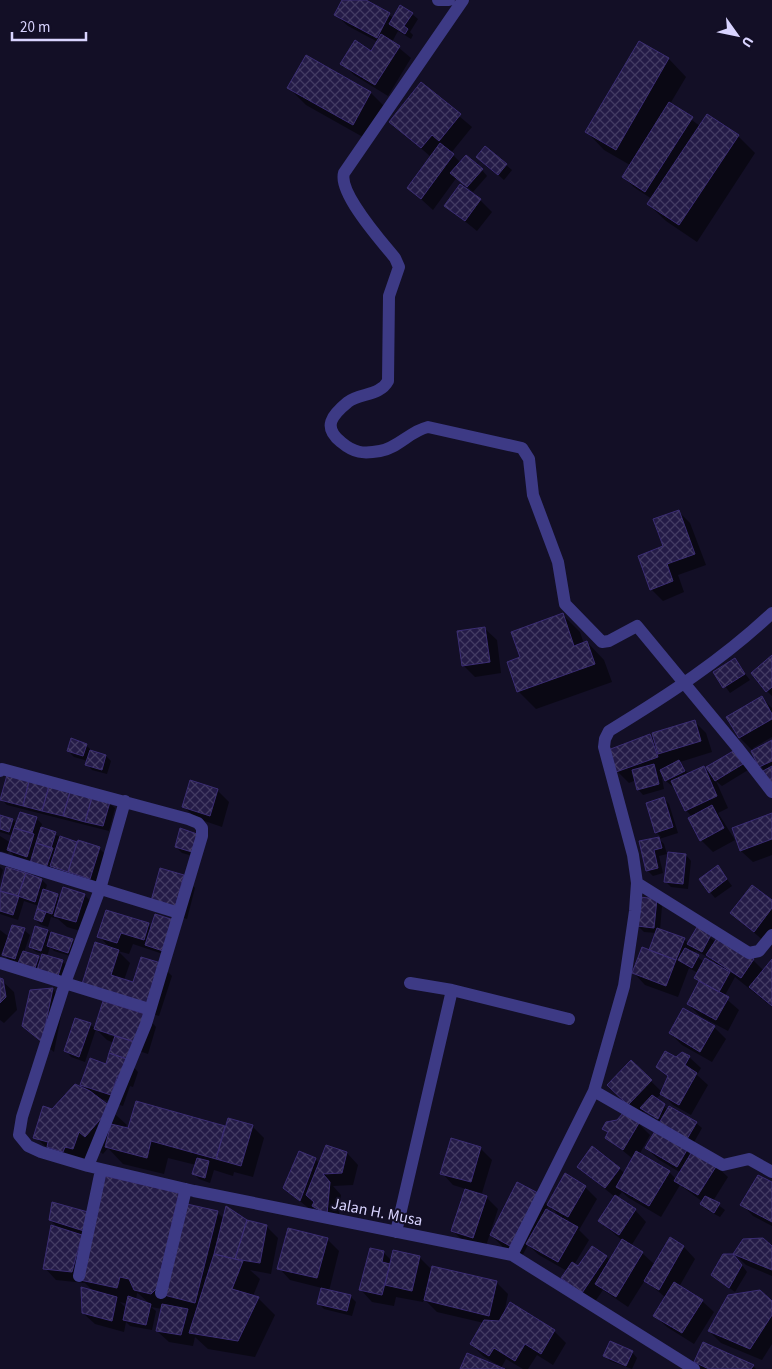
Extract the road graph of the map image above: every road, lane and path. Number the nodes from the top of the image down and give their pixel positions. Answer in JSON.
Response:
{"nodes":[{"id":1,"x":438,"y":0,"type":"edge"},
{"id":2,"x":449,"y":0,"type":"edge"},
{"id":3,"x":463,"y":0,"type":"edge"},
{"id":4,"x":772,"y":613,"type":"edge"},
{"id":5,"x":686,"y":684,"type":"junction"},
{"id":6,"x":0,"y":771,"type":"edge"},
{"id":7,"x":772,"y":792,"type":"edge"},
{"id":8,"x":125,"y":801,"type":"junction"},
{"id":9,"x":0,"y":858,"type":"edge"},
{"id":10,"x":637,"y":883,"type":"junction"},
{"id":11,"x":100,"y":888,"type":"junction"},
{"id":12,"x":179,"y":913,"type":"junction"},
{"id":13,"x":771,"y":938,"type":"edge"},
{"id":14,"x":0,"y":963,"type":"edge"},
{"id":15,"x":410,"y":982,"type":"dead end"},
{"id":16,"x":65,"y":983,"type":"junction"},
{"id":17,"x":452,"y":990,"type":"junction"},
{"id":18,"x":149,"y":1009,"type":"junction"},
{"id":19,"x":569,"y":1019,"type":"dead end"},
{"id":20,"x":594,"y":1091,"type":"junction"},
{"id":21,"x":88,"y":1166,"type":"junction"},
{"id":22,"x":101,"y":1170,"type":"junction"},
{"id":23,"x":772,"y":1172,"type":"edge"},
{"id":24,"x":186,"y":1189,"type":"junction"},
{"id":25,"x":396,"y":1232,"type":"junction"},
{"id":26,"x":512,"y":1255,"type":"junction"},
{"id":27,"x":79,"y":1276,"type":"dead end"},
{"id":28,"x":161,"y":1293,"type":"dead end"},
{"id":29,"x":694,"y":1369,"type":"edge"}],
"edges":[{"from":1,"to":2,"type":"street"},
{"from":3,"to":5,"type":"street"},
{"from":4,"to":5,"type":"street"},
{"from":5,"to":7,"type":"street"},
{"from":5,"to":10,"type":"street"},
{"from":6,"to":8,"type":"street"},
{"from":8,"to":11,"type":"street"},
{"from":8,"to":12,"type":"street"},
{"from":9,"to":11,"type":"street"},
{"from":10,"to":13,"type":"street"},
{"from":10,"to":20,"type":"street"},
{"from":11,"to":12,"type":"street"},
{"from":11,"to":16,"type":"street"},
{"from":12,"to":18,"type":"street"},
{"from":14,"to":16,"type":"street"},
{"from":15,"to":17,"type":"street"},
{"from":16,"to":18,"type":"street"},
{"from":16,"to":21,"type":"street","name":"Jalan H. Musa"},
{"from":17,"to":19,"type":"street"},
{"from":17,"to":25,"type":"street"},
{"from":18,"to":21,"type":"street"},
{"from":20,"to":23,"type":"street"},
{"from":20,"to":26,"type":"street"},
{"from":21,"to":22,"type":"street","name":"Jalan H. Musa"},
{"from":22,"to":24,"type":"street","name":"Jalan H. Musa"},
{"from":22,"to":27,"type":"street"},
{"from":24,"to":25,"type":"street","name":"Jalan H. Musa"},
{"from":24,"to":28,"type":"street"},
{"from":25,"to":26,"type":"street","name":"Jalan H. Musa"},
{"from":26,"to":29,"type":"street","name":"Jalan H. Musa"}]}
